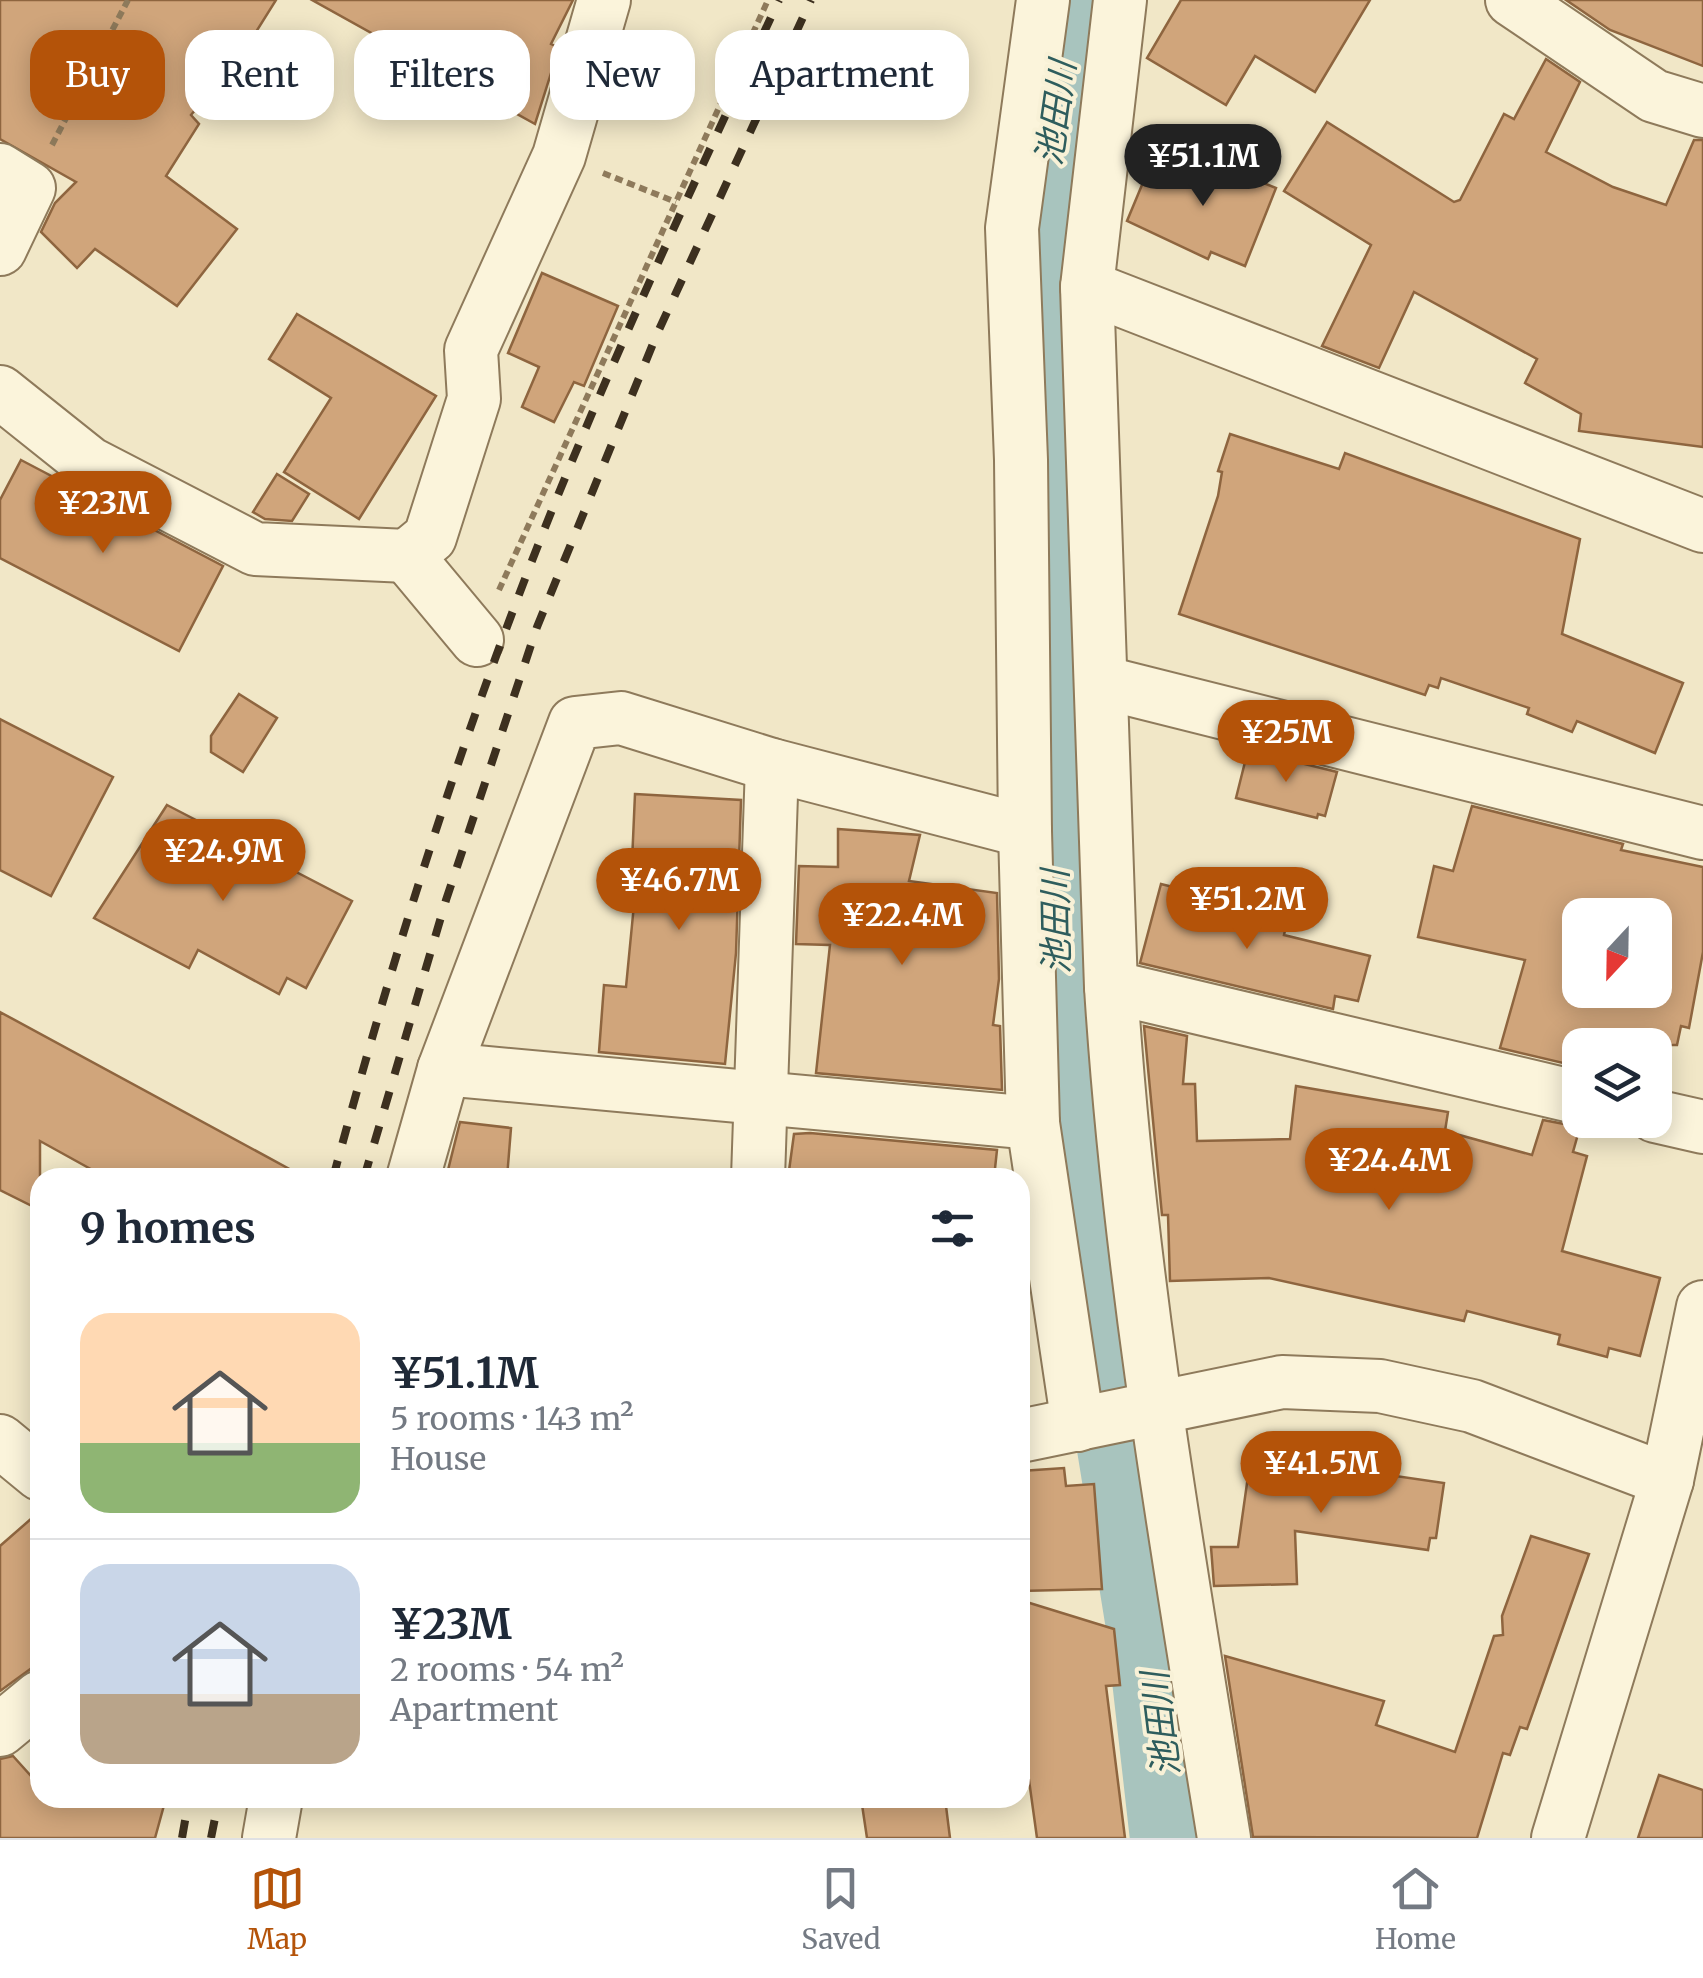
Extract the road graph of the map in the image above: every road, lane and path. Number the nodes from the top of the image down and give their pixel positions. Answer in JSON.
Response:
{"nodes":[{"id":1,"x":128,"y":0,"type":"edge"},
{"id":2,"x":604,"y":0,"type":"edge"},
{"id":3,"x":768,"y":0,"type":"edge"},
{"id":4,"x":1043,"y":0,"type":"edge"},
{"id":5,"x":1120,"y":0,"type":"edge"},
{"id":6,"x":1512,"y":0,"type":"edge"},
{"id":7,"x":1703,"y":111,"type":"edge"},
{"id":8,"x":560,"y":156,"type":"junction"},
{"id":9,"x":15,"y":179,"type":"edge"},
{"id":10,"x":676,"y":202,"type":"junction"},
{"id":11,"x":0,"y":249,"type":"edge"},
{"id":12,"x":1087,"y":287,"type":"junction"},
{"id":13,"x":0,"y":392,"type":"edge"},
{"id":14,"x":1703,"y":526,"type":"edge"},
{"id":15,"x":406,"y":556,"type":"junction"},
{"id":16,"x":477,"y":640,"type":"joint"},
{"id":17,"x":1101,"y":682,"type":"junction"},
{"id":18,"x":772,"y":765,"type":"junction"},
{"id":19,"x":1025,"y":831,"type":"junction"},
{"id":20,"x":1703,"y":833,"type":"edge"},
{"id":21,"x":1111,"y":986,"type":"junction"},
{"id":22,"x":444,"y":1069,"type":"junction"},
{"id":23,"x":1562,"y":1094,"type":"edge"},
{"id":24,"x":760,"y":1095,"type":"junction"},
{"id":25,"x":1672,"y":1120,"type":"edge"},
{"id":26,"x":1034,"y":1123,"type":"junction"},
{"id":27,"x":1703,"y":1127,"type":"edge"},
{"id":28,"x":416,"y":1168,"type":"edge"},
{"id":29,"x":758,"y":1168,"type":"edge"},
{"id":30,"x":1703,"y":1308,"type":"edge"},
{"id":31,"x":1153,"y":1411,"type":"junction"},
{"id":32,"x":1080,"y":1424,"type":"junction"},
{"id":33,"x":1030,"y":1434,"type":"edge"},
{"id":34,"x":0,"y":1442,"type":"edge"},
{"id":35,"x":30,"y":1466,"type":"edge"},
{"id":36,"x":1667,"y":1480,"type":"junction"},
{"id":37,"x":30,"y":1705,"type":"edge"},
{"id":38,"x":0,"y":1730,"type":"edge"},
{"id":39,"x":274,"y":1808,"type":"edge"},
{"id":40,"x":270,"y":1838,"type":"edge"},
{"id":41,"x":1224,"y":1838,"type":"edge"},
{"id":42,"x":1558,"y":1838,"type":"edge"}],
"edges":[{"from":1,"to":9,"type":"path"},
{"from":2,"to":8,"type":"street"},
{"from":3,"to":10,"type":"path"},
{"from":4,"to":19,"type":"street"},
{"from":5,"to":12,"type":"street"},
{"from":6,"to":7,"type":"street"},
{"from":8,"to":10,"type":"path"},
{"from":8,"to":15,"type":"street"},
{"from":9,"to":11,"type":"street"},
{"from":10,"to":16,"type":"path"},
{"from":12,"to":14,"type":"street"},
{"from":12,"to":17,"type":"street"},
{"from":13,"to":15,"type":"street"},
{"from":15,"to":16,"type":"street"},
{"from":17,"to":20,"type":"street"},
{"from":17,"to":21,"type":"street"},
{"from":18,"to":19,"type":"street"},
{"from":18,"to":22,"type":"street"},
{"from":18,"to":24,"type":"street"},
{"from":19,"to":26,"type":"street"},
{"from":21,"to":23,"type":"street"},
{"from":21,"to":31,"type":"street"},
{"from":22,"to":24,"type":"street"},
{"from":22,"to":28,"type":"street"},
{"from":24,"to":26,"type":"street"},
{"from":24,"to":29,"type":"street"},
{"from":25,"to":27,"type":"street"},
{"from":26,"to":32,"type":"street"},
{"from":30,"to":36,"type":"street"},
{"from":31,"to":32,"type":"street"},
{"from":31,"to":36,"type":"street"},
{"from":31,"to":41,"type":"street"},
{"from":32,"to":33,"type":"street"},
{"from":34,"to":35,"type":"street"},
{"from":36,"to":42,"type":"street"},
{"from":37,"to":38,"type":"street"},
{"from":39,"to":40,"type":"street"}]}
